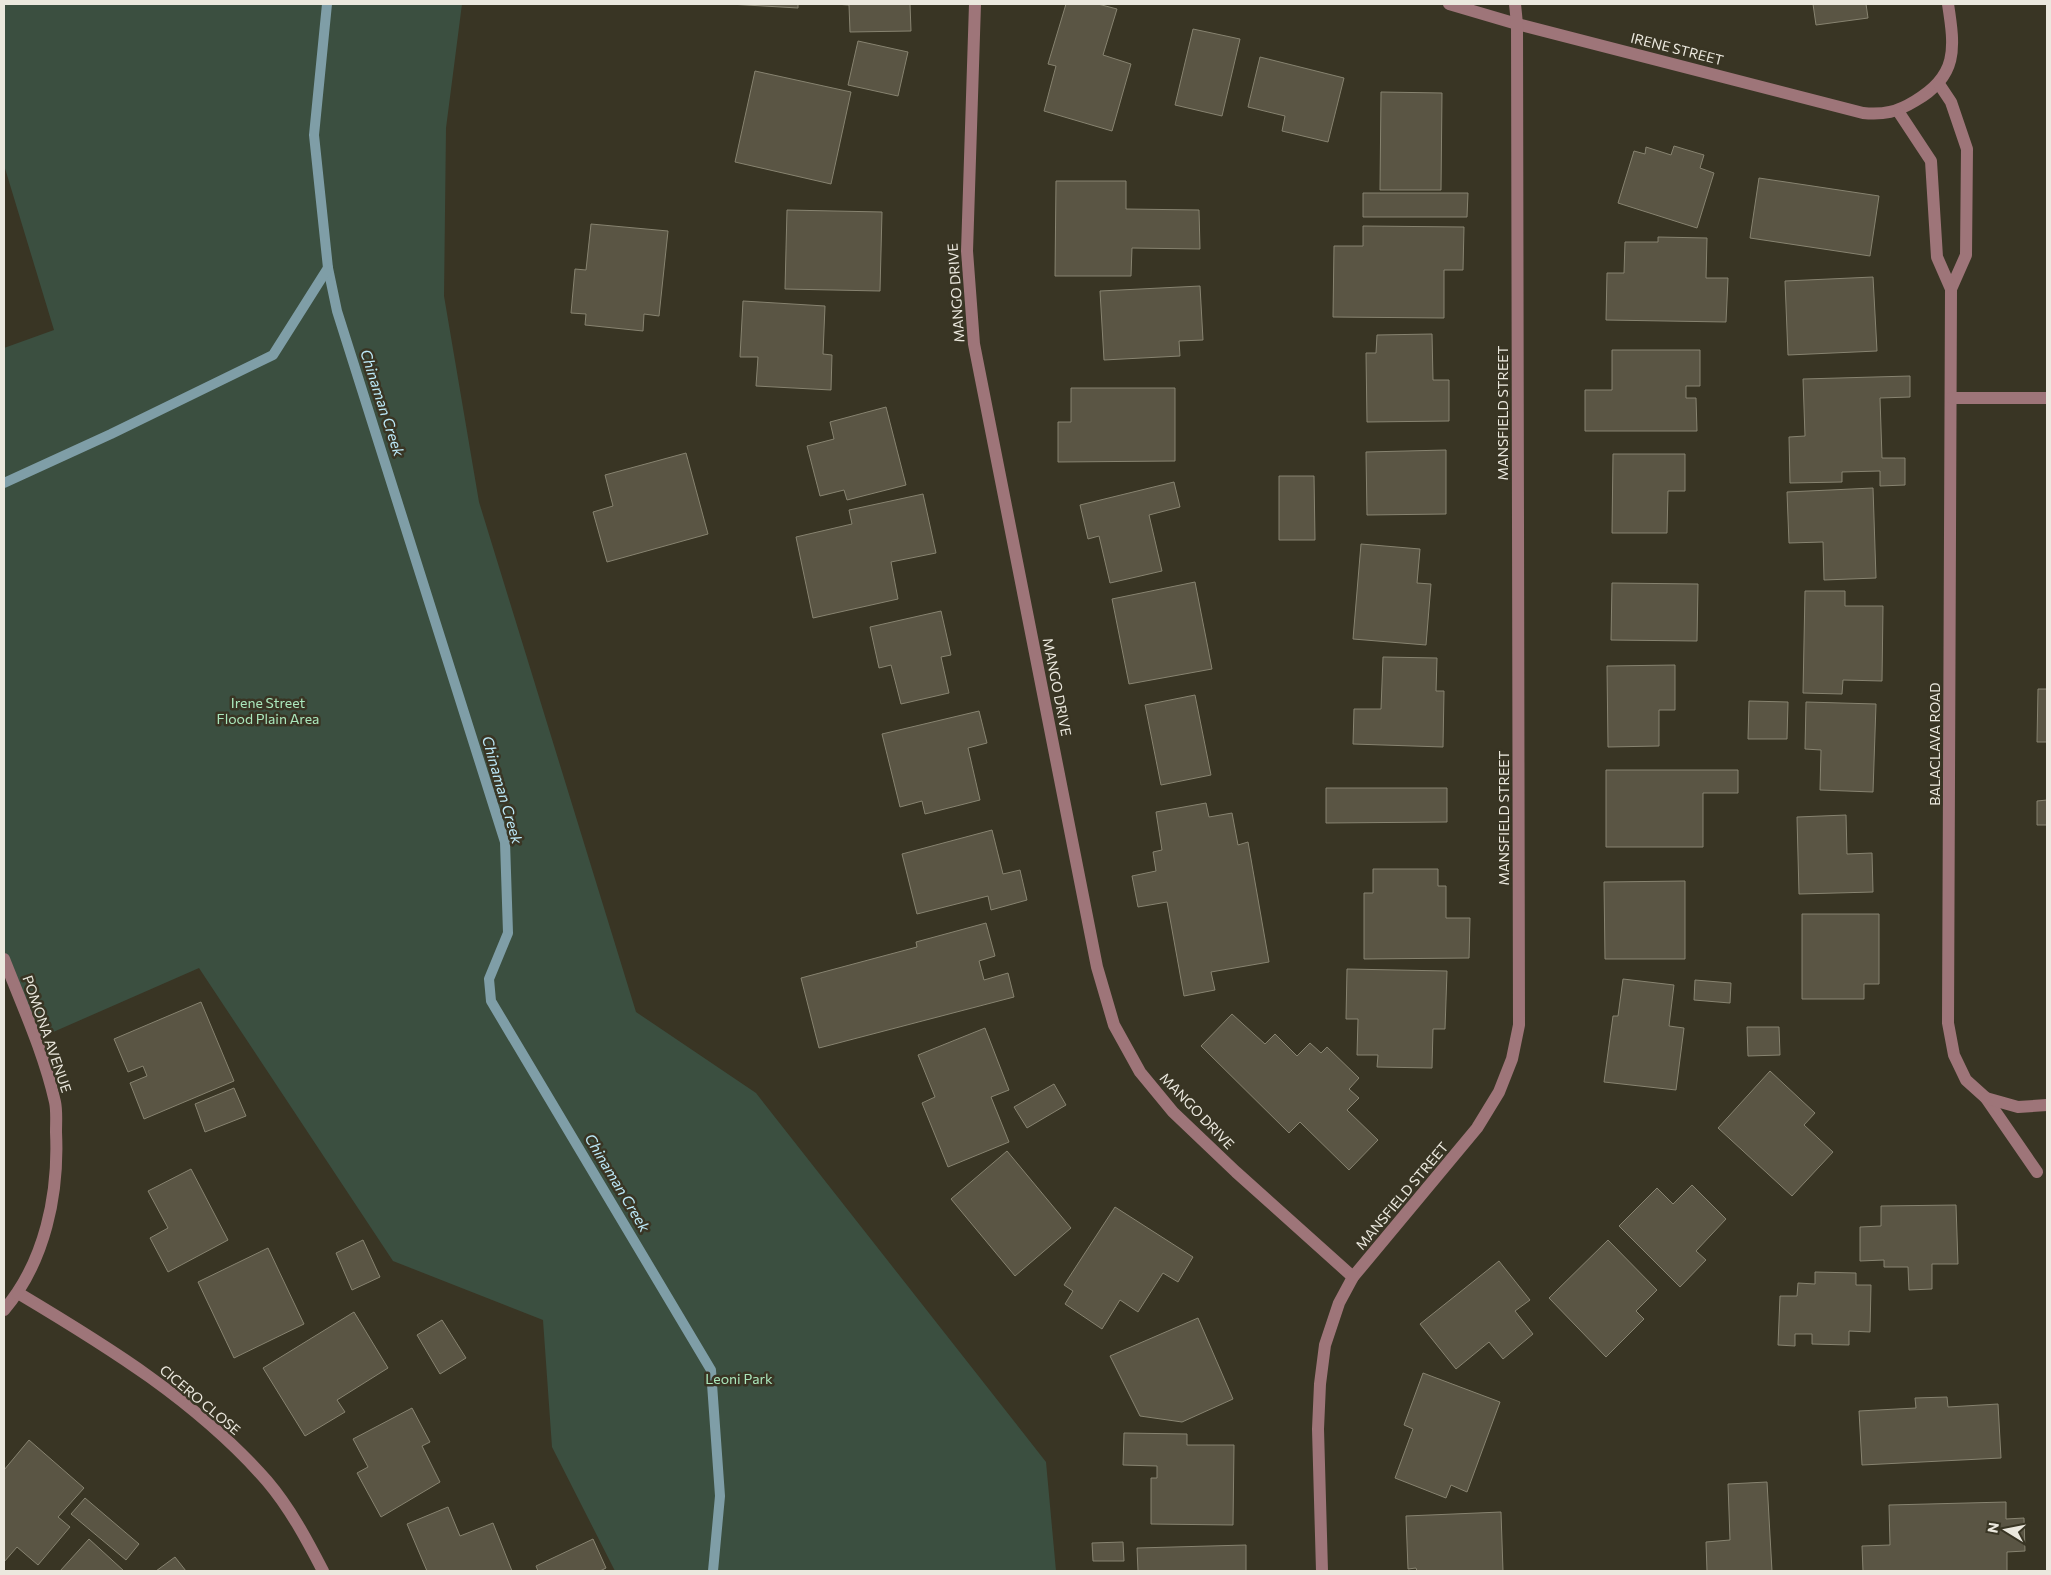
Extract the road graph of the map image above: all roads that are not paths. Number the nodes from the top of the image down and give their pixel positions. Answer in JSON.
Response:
{"nodes":[{"id":1,"x":975,"y":4,"type":"edge"},
{"id":2,"x":1450,"y":4,"type":"edge"},
{"id":3,"x":1515,"y":4,"type":"edge"},
{"id":4,"x":1948,"y":4,"type":"edge"},
{"id":5,"x":1517,"y":24,"type":"junction"},
{"id":6,"x":1939,"y":84,"type":"junction"},
{"id":7,"x":1898,"y":111,"type":"junction"},
{"id":8,"x":1951,"y":289,"type":"junction"},
{"id":9,"x":1952,"y":398,"type":"junction"},
{"id":10,"x":2047,"y":398,"type":"edge"},
{"id":11,"x":4,"y":959,"type":"edge"},
{"id":12,"x":1986,"y":1098,"type":"junction"},
{"id":13,"x":2047,"y":1105,"type":"edge"},
{"id":14,"x":2037,"y":1172,"type":"dead end"},
{"id":15,"x":1353,"y":1277,"type":"junction"},
{"id":16,"x":18,"y":1293,"type":"junction"},
{"id":17,"x":4,"y":1310,"type":"edge"},
{"id":18,"x":323,"y":1571,"type":"edge"},
{"id":19,"x":1322,"y":1571,"type":"edge"}],
"edges":[{"from":1,"to":15,"type":"street","name":"MANGO DRIVE"},
{"from":2,"to":5,"type":"street","name":"IRENE STREET"},
{"from":3,"to":5,"type":"street","name":"MANSFIELD STREET"},
{"from":4,"to":6,"type":"street"},
{"from":5,"to":7,"type":"street","name":"IRENE STREET"},
{"from":5,"to":15,"type":"street","name":"MANSFIELD STREET"},
{"from":6,"to":7,"type":"street"},
{"from":6,"to":8,"type":"street","name":"BALACLAVA ROAD"},
{"from":7,"to":8,"type":"street","name":"BALACLAVA ROAD"},
{"from":8,"to":9,"type":"street","name":"BALACLAVA ROAD"},
{"from":9,"to":10,"type":"street"},
{"from":9,"to":12,"type":"street","name":"BALACLAVA ROAD"},
{"from":11,"to":16,"type":"street","name":"POMONA AVENUE"},
{"from":12,"to":13,"type":"street"},
{"from":12,"to":14,"type":"street","name":"BALACLAVA ROAD"},
{"from":15,"to":19,"type":"street","name":"MANSFIELD STREET"},
{"from":16,"to":17,"type":"street","name":"POMONA AVENUE"},
{"from":16,"to":18,"type":"street","name":"CICERO CLOSE"}]}
